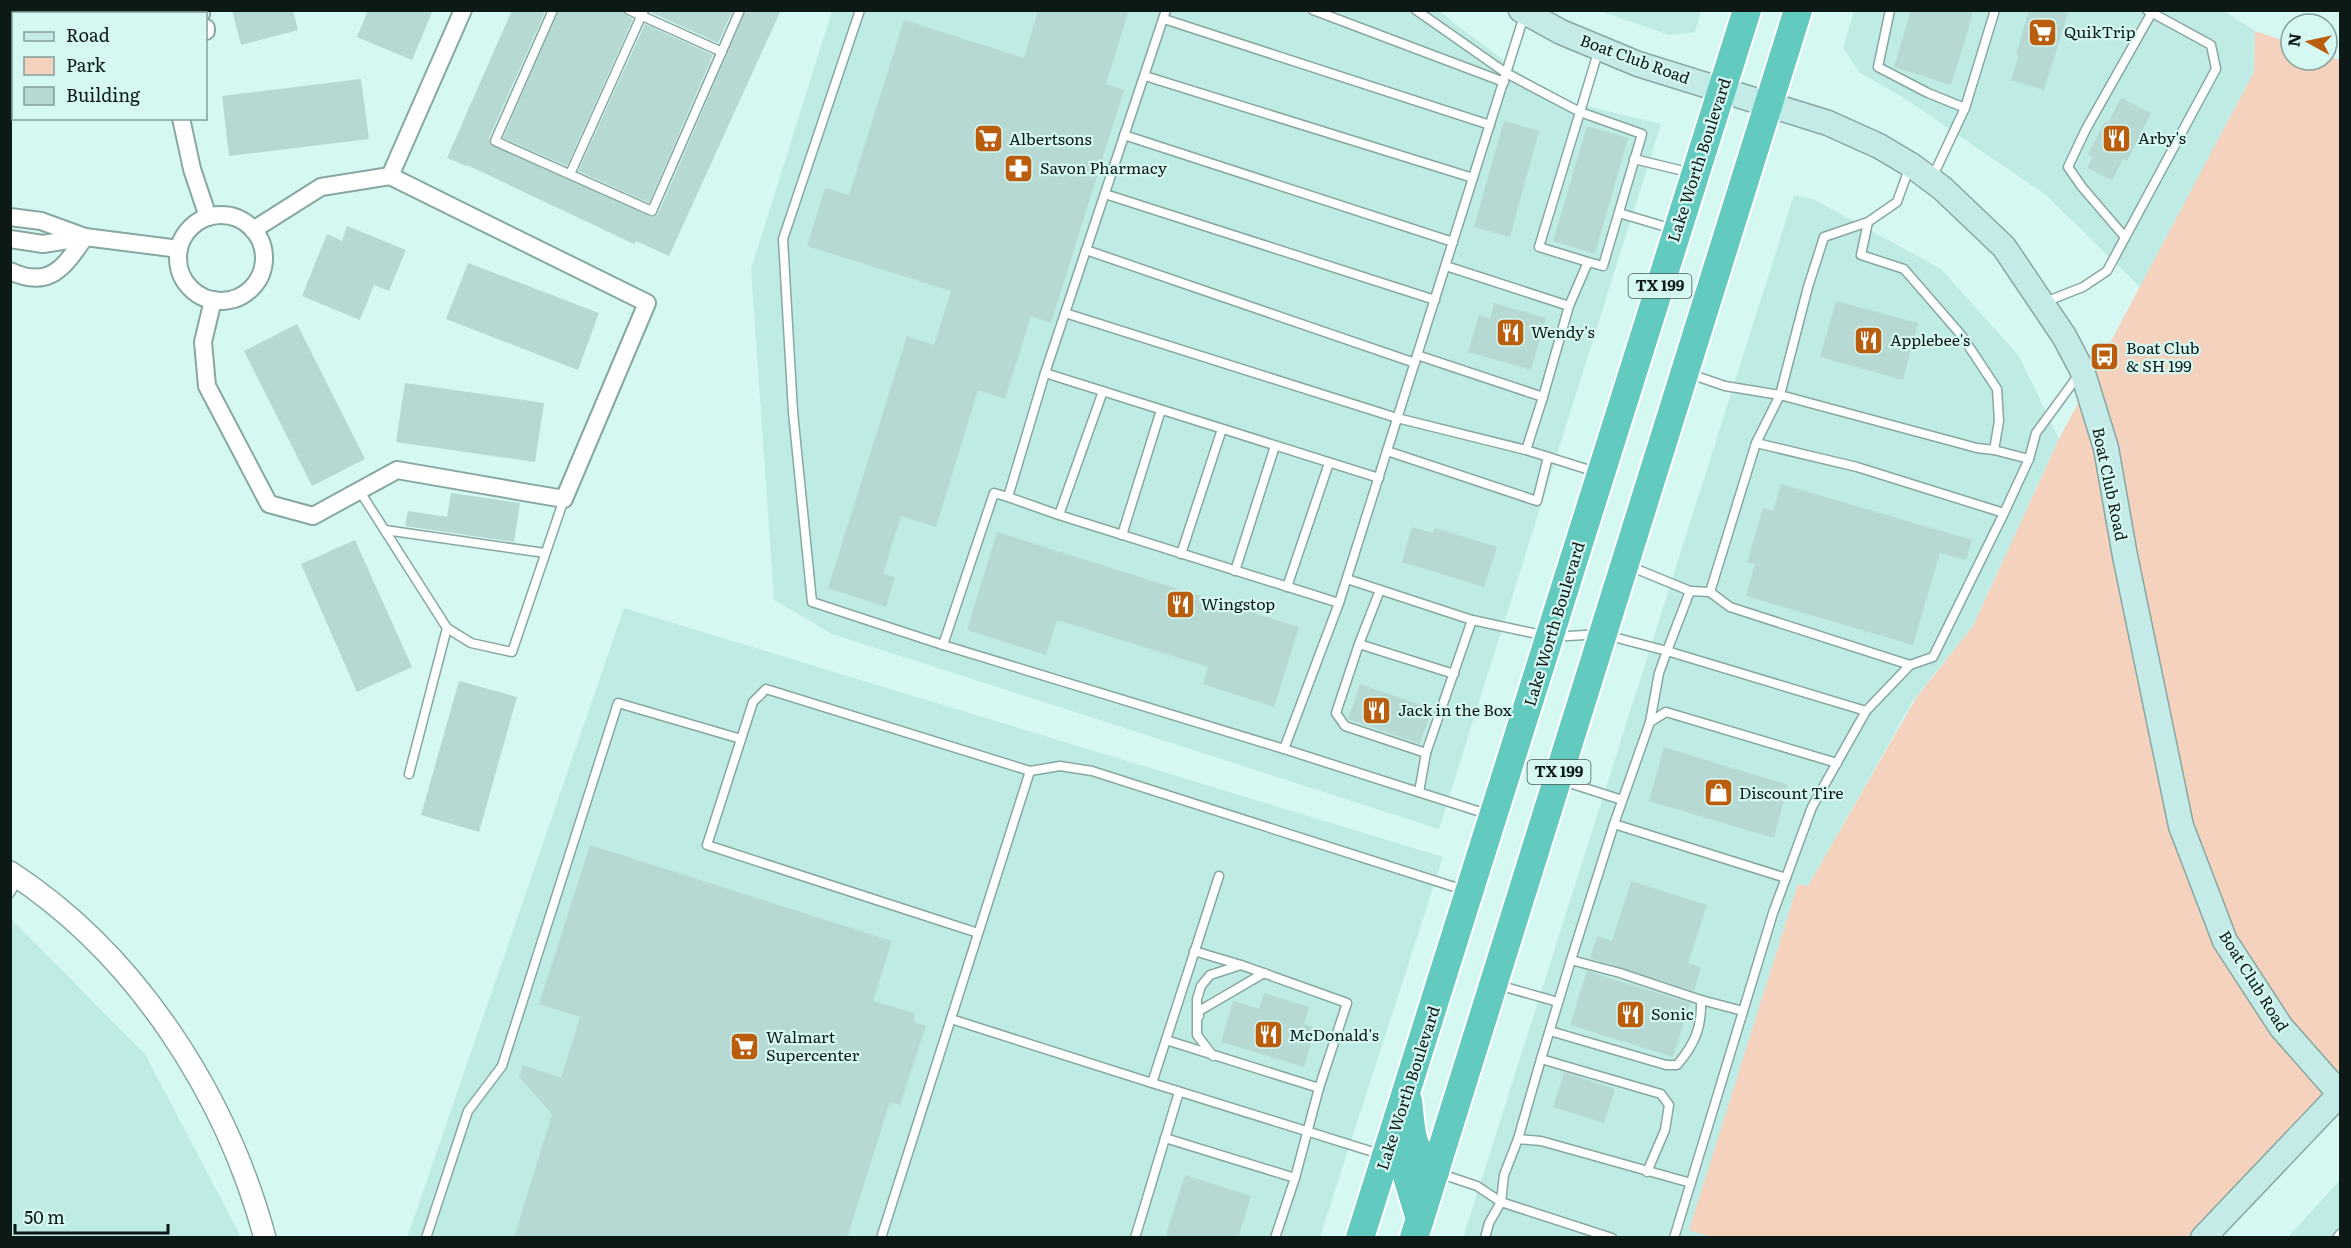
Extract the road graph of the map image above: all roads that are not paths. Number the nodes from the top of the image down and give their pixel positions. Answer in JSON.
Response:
{"nodes":[{"id":1,"x":463,"y":10,"type":"edge"},
{"id":2,"x":553,"y":10,"type":"edge"},
{"id":3,"x":629,"y":10,"type":"edge"},
{"id":4,"x":740,"y":10,"type":"edge"},
{"id":5,"x":860,"y":10,"type":"edge"},
{"id":6,"x":1313,"y":10,"type":"edge"},
{"id":7,"x":1416,"y":10,"type":"edge"},
{"id":8,"x":1747,"y":10,"type":"edge"},
{"id":9,"x":1798,"y":10,"type":"edge"},
{"id":10,"x":1890,"y":10,"type":"edge"},
{"id":11,"x":1995,"y":10,"type":"edge"},
{"id":12,"x":1523,"y":12,"type":"edge"},
{"id":13,"x":2149,"y":12,"type":"edge"},
{"id":14,"x":643,"y":13,"type":"edge"},
{"id":15,"x":1165,"y":15,"type":"edge"},
{"id":16,"x":1599,"y":48,"type":"junction"},
{"id":17,"x":722,"y":52,"type":"junction"},
{"id":18,"x":1144,"y":76,"type":"junction"},
{"id":19,"x":1505,"y":77,"type":"junction"},
{"id":20,"x":1722,"y":90,"type":"junction"},
{"id":21,"x":1768,"y":104,"type":"junction"},
{"id":22,"x":1965,"y":108,"type":"junction"},
{"id":23,"x":1580,"y":112,"type":"junction"},
{"id":24,"x":181,"y":120,"type":"edge"},
{"id":25,"x":1490,"y":125,"type":"junction"},
{"id":26,"x":1125,"y":135,"type":"junction"},
{"id":27,"x":1634,"y":159,"type":"junction"},
{"id":28,"x":1911,"y":165,"type":"junction"},
{"id":29,"x":570,"y":174,"type":"junction"},
{"id":30,"x":1695,"y":174,"type":"junction"},
{"id":31,"x":390,"y":176,"type":"junction"},
{"id":32,"x":1473,"y":178,"type":"junction"},
{"id":33,"x":1931,"y":180,"type":"junction"},
{"id":34,"x":1105,"y":194,"type":"junction"},
{"id":35,"x":1619,"y":213,"type":"junction"},
{"id":36,"x":208,"y":217,"type":"junction"},
{"id":37,"x":10,"y":218,"type":"edge"},
{"id":38,"x":1868,"y":222,"type":"junction"},
{"id":39,"x":253,"y":230,"type":"junction"},
{"id":40,"x":1677,"y":230,"type":"junction"},
{"id":41,"x":2124,"y":236,"type":"junction"},
{"id":42,"x":85,"y":237,"type":"junction"},
{"id":43,"x":10,"y":239,"type":"edge"},
{"id":44,"x":1453,"y":242,"type":"junction"},
{"id":45,"x":179,"y":249,"type":"junction"},
{"id":46,"x":1086,"y":250,"type":"junction"},
{"id":47,"x":1588,"y":262,"type":"junction"},
{"id":48,"x":1446,"y":266,"type":"junction"},
{"id":49,"x":10,"y":271,"type":"edge"},
{"id":50,"x":213,"y":300,"type":"junction"},
{"id":51,"x":1435,"y":300,"type":"junction"},
{"id":52,"x":2042,"y":304,"type":"junction"},
{"id":53,"x":1569,"y":306,"type":"junction"},
{"id":54,"x":1065,"y":313,"type":"junction"},
{"id":55,"x":1416,"y":359,"type":"junction"},
{"id":56,"x":2082,"y":370,"type":"junction"},
{"id":57,"x":1684,"y":372,"type":"junction"},
{"id":58,"x":1045,"y":373,"type":"junction"},
{"id":59,"x":1103,"y":392,"type":"junction"},
{"id":60,"x":1780,"y":395,"type":"junction"},
{"id":61,"x":1543,"y":397,"type":"junction"},
{"id":62,"x":1161,"y":410,"type":"junction"},
{"id":63,"x":1397,"y":418,"type":"junction"},
{"id":64,"x":1222,"y":429,"type":"junction"},
{"id":65,"x":1756,"y":443,"type":"junction"},
{"id":66,"x":1275,"y":446,"type":"junction"},
{"id":67,"x":1526,"y":450,"type":"junction"},
{"id":68,"x":1994,"y":450,"type":"junction"},
{"id":69,"x":1387,"y":452,"type":"junction"},
{"id":70,"x":1548,"y":457,"type":"junction"},
{"id":71,"x":2030,"y":459,"type":"junction"},
{"id":72,"x":1329,"y":463,"type":"junction"},
{"id":73,"x":1600,"y":474,"type":"junction"},
{"id":74,"x":1378,"y":478,"type":"junction"},
{"id":75,"x":359,"y":490,"type":"junction"},
{"id":76,"x":1008,"y":497,"type":"junction"},
{"id":77,"x":564,"y":499,"type":"junction"},
{"id":78,"x":2004,"y":513,"type":"junction"},
{"id":79,"x":1059,"y":515,"type":"junction"},
{"id":80,"x":385,"y":530,"type":"junction"},
{"id":81,"x":1122,"y":535,"type":"junction"},
{"id":82,"x":545,"y":553,"type":"junction"},
{"id":83,"x":1181,"y":554,"type":"junction"},
{"id":84,"x":1625,"y":565,"type":"junction"},
{"id":85,"x":1235,"y":570,"type":"junction"},
{"id":86,"x":1347,"y":579,"type":"junction"},
{"id":87,"x":1287,"y":587,"type":"junction"},
{"id":88,"x":1380,"y":590,"type":"junction"},
{"id":89,"x":1690,"y":591,"type":"junction"},
{"id":90,"x":1710,"y":592,"type":"junction"},
{"id":91,"x":1339,"y":603,"type":"junction"},
{"id":92,"x":1472,"y":620,"type":"junction"},
{"id":93,"x":447,"y":628,"type":"junction"},
{"id":94,"x":1602,"y":634,"type":"junction"},
{"id":95,"x":1551,"y":637,"type":"junction"},
{"id":96,"x":1359,"y":644,"type":"junction"},
{"id":97,"x":944,"y":645,"type":"junction"},
{"id":98,"x":1666,"y":651,"type":"junction"},
{"id":99,"x":1910,"y":665,"type":"junction"},
{"id":100,"x":1454,"y":674,"type":"junction"},
{"id":101,"x":1866,"y":711,"type":"junction"},
{"id":102,"x":1650,"y":722,"type":"junction"},
{"id":103,"x":741,"y":739,"type":"junction"},
{"id":104,"x":1284,"y":749,"type":"junction"},
{"id":105,"x":1426,"y":753,"type":"junction"},
{"id":106,"x":1837,"y":763,"type":"junction"},
{"id":107,"x":1030,"y":771,"type":"junction"},
{"id":108,"x":409,"y":774,"type":"dead end"},
{"id":109,"x":1557,"y":778,"type":"junction"},
{"id":110,"x":1419,"y":792,"type":"junction"},
{"id":111,"x":1623,"y":800,"type":"junction"},
{"id":112,"x":1494,"y":816,"type":"junction"},
{"id":113,"x":1614,"y":824,"type":"junction"},
{"id":114,"x":1219,"y":876,"type":"dead end"},
{"id":115,"x":1786,"y":878,"type":"junction"},
{"id":116,"x":13,"y":881,"type":"edge"},
{"id":117,"x":1470,"y":892,"type":"junction"},
{"id":118,"x":978,"y":933,"type":"junction"},
{"id":119,"x":1194,"y":951,"type":"junction"},
{"id":120,"x":1571,"y":960,"type":"junction"},
{"id":121,"x":1241,"y":965,"type":"junction"},
{"id":122,"x":1264,"y":973,"type":"junction"},
{"id":123,"x":1494,"y":983,"type":"junction"},
{"id":124,"x":1701,"y":1000,"type":"junction"},
{"id":125,"x":1558,"y":1002,"type":"junction"},
{"id":126,"x":1743,"y":1011,"type":"junction"},
{"id":127,"x":951,"y":1019,"type":"junction"},
{"id":128,"x":1550,"y":1030,"type":"junction"},
{"id":129,"x":1197,"y":1035,"type":"junction"},
{"id":130,"x":1166,"y":1040,"type":"junction"},
{"id":131,"x":1213,"y":1056,"type":"junction"},
{"id":132,"x":1541,"y":1059,"type":"junction"},
{"id":133,"x":1152,"y":1083,"type":"junction"},
{"id":134,"x":1319,"y":1088,"type":"junction"},
{"id":135,"x":1179,"y":1092,"type":"junction"},
{"id":136,"x":1407,"y":1092,"type":"junction"},
{"id":137,"x":2340,"y":1094,"type":"edge"},
{"id":138,"x":1306,"y":1131,"type":"junction"},
{"id":139,"x":1165,"y":1138,"type":"junction"},
{"id":140,"x":1518,"y":1138,"type":"junction"},
{"id":141,"x":1386,"y":1156,"type":"junction"},
{"id":142,"x":1435,"y":1172,"type":"junction"},
{"id":143,"x":1647,"y":1172,"type":"junction"},
{"id":144,"x":1295,"y":1178,"type":"junction"},
{"id":145,"x":1691,"y":1183,"type":"junction"},
{"id":146,"x":1501,"y":1202,"type":"junction"},
{"id":147,"x":1417,"y":1228,"type":"edge"},
{"id":148,"x":2340,"y":1234,"type":"edge"},
{"id":149,"x":1486,"y":1236,"type":"edge"},
{"id":150,"x":265,"y":1238,"type":"edge"},
{"id":151,"x":426,"y":1238,"type":"edge"},
{"id":152,"x":881,"y":1238,"type":"edge"},
{"id":153,"x":1135,"y":1238,"type":"edge"},
{"id":154,"x":1275,"y":1238,"type":"edge"},
{"id":155,"x":1360,"y":1238,"type":"edge"},
{"id":156,"x":1612,"y":1238,"type":"edge"},
{"id":157,"x":1674,"y":1238,"type":"edge"},
{"id":158,"x":2203,"y":1238,"type":"edge"},
{"id":159,"x":2337,"y":1238,"type":"edge"}],
"edges":[{"from":1,"to":31,"type":"street"},
{"from":2,"to":29,"type":"lane"},
{"from":3,"to":14,"type":"lane"},
{"from":4,"to":17,"type":"lane"},
{"from":5,"to":97,"type":"lane"},
{"from":6,"to":19,"type":"lane"},
{"from":7,"to":19,"type":"lane"},
{"from":8,"to":20,"type":"highway","name":"Lake Worth Boulevard","number":"TX 199"},
{"from":9,"to":21,"type":"highway","number":"TX 199"},
{"from":10,"to":22,"type":"lane"},
{"from":11,"to":22,"type":"lane"},
{"from":12,"to":16,"type":"main road","name":"Boat Club Road"},
{"from":12,"to":19,"type":"lane"},
{"from":13,"to":41,"type":"lane"},
{"from":13,"to":41,"type":"lane"},
{"from":14,"to":17,"type":"lane"},
{"from":14,"to":29,"type":"lane"},
{"from":15,"to":18,"type":"lane"},
{"from":15,"to":25,"type":"lane"},
{"from":16,"to":20,"type":"main road","name":"Boat Club Road"},
{"from":16,"to":23,"type":"lane"},
{"from":17,"to":29,"type":"lane"},
{"from":18,"to":26,"type":"lane"},
{"from":18,"to":32,"type":"lane"},
{"from":19,"to":23,"type":"lane"},
{"from":19,"to":25,"type":"lane"},
{"from":20,"to":21,"type":"main road","name":"Boat Club Road"},
{"from":20,"to":30,"type":"highway","name":"Lake Worth Boulevard","number":"TX 199"},
{"from":21,"to":28,"type":"main road","name":"Boat Club Road"},
{"from":21,"to":57,"type":"highway","number":"TX 199"},
{"from":22,"to":33,"type":"lane"},
{"from":23,"to":27,"type":"lane"},
{"from":23,"to":47,"type":"lane"},
{"from":24,"to":36,"type":"street"},
{"from":25,"to":32,"type":"lane"},
{"from":26,"to":34,"type":"lane"},
{"from":26,"to":44,"type":"lane"},
{"from":27,"to":30,"type":"lane"},
{"from":27,"to":35,"type":"lane"},
{"from":28,"to":33,"type":"main road","name":"Boat Club Road"},
{"from":28,"to":38,"type":"lane"},
{"from":30,"to":40,"type":"highway","name":"Lake Worth Boulevard","number":"TX 199"},
{"from":31,"to":39,"type":"street"},
{"from":31,"to":77,"type":"street"},
{"from":32,"to":44,"type":"lane"},
{"from":33,"to":52,"type":"main road","name":"Boat Club Road"},
{"from":34,"to":46,"type":"lane"},
{"from":34,"to":51,"type":"lane"},
{"from":35,"to":40,"type":"lane"},
{"from":35,"to":47,"type":"lane"},
{"from":36,"to":39,"type":"street"},
{"from":36,"to":45,"type":"street"},
{"from":37,"to":42,"type":"street"},
{"from":38,"to":60,"type":"lane"},
{"from":38,"to":68,"type":"lane"},
{"from":39,"to":50,"type":"street"},
{"from":40,"to":73,"type":"highway","name":"Lake Worth Boulevard","number":"TX 199"},
{"from":41,"to":52,"type":"lane"},
{"from":42,"to":43,"type":"street"},
{"from":42,"to":45,"type":"street"},
{"from":42,"to":49,"type":"street"},
{"from":44,"to":48,"type":"lane"},
{"from":45,"to":50,"type":"street"},
{"from":46,"to":54,"type":"lane"},
{"from":46,"to":55,"type":"lane"},
{"from":47,"to":53,"type":"lane"},
{"from":48,"to":51,"type":"lane"},
{"from":48,"to":53,"type":"lane"},
{"from":50,"to":75,"type":"street"},
{"from":51,"to":55,"type":"lane"},
{"from":52,"to":56,"type":"main road","name":"Boat Club Road"},
{"from":53,"to":61,"type":"lane"},
{"from":54,"to":58,"type":"lane"},
{"from":54,"to":63,"type":"lane"},
{"from":55,"to":61,"type":"lane"},
{"from":55,"to":63,"type":"lane"},
{"from":56,"to":71,"type":"lane"},
{"from":56,"to":137,"type":"main road","name":"Boat Club Road"},
{"from":57,"to":60,"type":"lane"},
{"from":57,"to":84,"type":"highway","number":"TX 199"},
{"from":58,"to":59,"type":"lane"},
{"from":58,"to":76,"type":"lane"},
{"from":59,"to":62,"type":"lane"},
{"from":59,"to":79,"type":"lane"},
{"from":60,"to":65,"type":"lane"},
{"from":60,"to":68,"type":"lane"},
{"from":61,"to":67,"type":"lane"},
{"from":62,"to":64,"type":"lane"},
{"from":62,"to":81,"type":"lane"},
{"from":63,"to":67,"type":"lane"},
{"from":63,"to":69,"type":"lane"},
{"from":64,"to":66,"type":"lane"},
{"from":64,"to":83,"type":"lane"},
{"from":65,"to":78,"type":"lane"},
{"from":65,"to":90,"type":"lane"},
{"from":66,"to":72,"type":"lane"},
{"from":66,"to":85,"type":"lane"},
{"from":67,"to":70,"type":"lane"},
{"from":68,"to":71,"type":"lane"},
{"from":69,"to":70,"type":"lane"},
{"from":69,"to":74,"type":"lane"},
{"from":70,"to":73,"type":"lane"},
{"from":71,"to":78,"type":"lane"},
{"from":72,"to":74,"type":"lane"},
{"from":72,"to":87,"type":"lane"},
{"from":73,"to":95,"type":"highway","name":"Lake Worth Boulevard","number":"TX 199"},
{"from":74,"to":86,"type":"lane"},
{"from":75,"to":77,"type":"street"},
{"from":75,"to":80,"type":"lane"},
{"from":76,"to":79,"type":"lane"},
{"from":76,"to":97,"type":"lane"},
{"from":77,"to":82,"type":"lane"},
{"from":78,"to":99,"type":"lane"},
{"from":79,"to":81,"type":"lane"},
{"from":80,"to":82,"type":"lane"},
{"from":80,"to":93,"type":"lane"},
{"from":81,"to":83,"type":"lane"},
{"from":82,"to":93,"type":"lane"},
{"from":83,"to":85,"type":"lane"},
{"from":84,"to":89,"type":"lane"},
{"from":84,"to":94,"type":"highway","number":"TX 199"},
{"from":85,"to":87,"type":"lane"},
{"from":86,"to":88,"type":"lane"},
{"from":86,"to":91,"type":"lane"},
{"from":87,"to":91,"type":"lane"},
{"from":88,"to":92,"type":"lane"},
{"from":88,"to":96,"type":"lane"},
{"from":89,"to":90,"type":"lane"},
{"from":89,"to":98,"type":"lane"},
{"from":90,"to":99,"type":"lane"},
{"from":91,"to":104,"type":"lane"},
{"from":92,"to":95,"type":"lane"},
{"from":92,"to":100,"type":"lane"},
{"from":93,"to":108,"type":"lane"},
{"from":94,"to":95,"type":"lane"},
{"from":94,"to":98,"type":"lane"},
{"from":94,"to":109,"type":"highway","number":"TX 199"},
{"from":95,"to":112,"type":"highway","name":"Lake Worth Boulevard","number":"TX 199"},
{"from":96,"to":100,"type":"lane"},
{"from":96,"to":105,"type":"lane"},
{"from":97,"to":104,"type":"lane"},
{"from":98,"to":101,"type":"lane"},
{"from":98,"to":102,"type":"lane"},
{"from":99,"to":101,"type":"lane"},
{"from":100,"to":105,"type":"lane"},
{"from":101,"to":106,"type":"lane"},
{"from":102,"to":106,"type":"lane"},
{"from":102,"to":111,"type":"lane"},
{"from":103,"to":107,"type":"lane"},
{"from":103,"to":118,"type":"lane"},
{"from":103,"to":151,"type":"lane"},
{"from":104,"to":110,"type":"lane"},
{"from":105,"to":110,"type":"lane"},
{"from":106,"to":115,"type":"lane"},
{"from":107,"to":117,"type":"lane"},
{"from":107,"to":118,"type":"lane"},
{"from":109,"to":111,"type":"lane"},
{"from":109,"to":123,"type":"highway","number":"TX 199"},
{"from":110,"to":112,"type":"lane"},
{"from":111,"to":113,"type":"lane"},
{"from":112,"to":117,"type":"highway","name":"Lake Worth Boulevard","number":"TX 199"},
{"from":113,"to":115,"type":"lane"},
{"from":113,"to":120,"type":"lane"},
{"from":114,"to":119,"type":"lane"},
{"from":115,"to":126,"type":"lane"},
{"from":116,"to":150,"type":"street"},
{"from":117,"to":136,"type":"highway","name":"Lake Worth Boulevard","number":"TX 199"},
{"from":118,"to":127,"type":"lane"},
{"from":119,"to":121,"type":"lane"},
{"from":119,"to":130,"type":"lane"},
{"from":120,"to":124,"type":"lane"},
{"from":120,"to":125,"type":"lane"},
{"from":121,"to":122,"type":"lane"},
{"from":121,"to":129,"type":"lane"},
{"from":122,"to":129,"type":"lane"},
{"from":122,"to":134,"type":"lane"},
{"from":123,"to":125,"type":"lane"},
{"from":123,"to":142,"type":"highway","number":"TX 199"},
{"from":124,"to":126,"type":"lane"},
{"from":124,"to":128,"type":"lane"},
{"from":125,"to":128,"type":"lane"},
{"from":126,"to":145,"type":"lane"},
{"from":127,"to":133,"type":"lane"},
{"from":127,"to":152,"type":"lane"},
{"from":128,"to":132,"type":"lane"},
{"from":129,"to":131,"type":"lane"},
{"from":130,"to":131,"type":"lane"},
{"from":130,"to":133,"type":"lane"},
{"from":131,"to":134,"type":"lane"},
{"from":132,"to":140,"type":"lane"},
{"from":132,"to":143,"type":"lane"},
{"from":133,"to":135,"type":"lane"},
{"from":134,"to":138,"type":"lane"},
{"from":135,"to":138,"type":"lane"},
{"from":135,"to":139,"type":"lane"},
{"from":136,"to":141,"type":"highway","name":"Lake Worth Boulevard","number":"TX 199"},
{"from":136,"to":142,"type":"highway"},
{"from":137,"to":158,"type":"main road"},
{"from":138,"to":141,"type":"lane"},
{"from":138,"to":144,"type":"lane"},
{"from":139,"to":144,"type":"lane"},
{"from":139,"to":153,"type":"lane"},
{"from":140,"to":143,"type":"lane"},
{"from":140,"to":146,"type":"lane"},
{"from":141,"to":147,"type":"highway"},
{"from":141,"to":155,"type":"highway","name":"Lake Worth Boulevard","number":"TX 199"},
{"from":142,"to":146,"type":"lane"},
{"from":142,"to":147,"type":"highway","number":"TX 199"},
{"from":143,"to":145,"type":"lane"},
{"from":144,"to":154,"type":"lane"},
{"from":145,"to":157,"type":"lane"},
{"from":146,"to":149,"type":"lane"},
{"from":146,"to":156,"type":"lane"},
{"from":148,"to":159,"type":"lane"}]}
